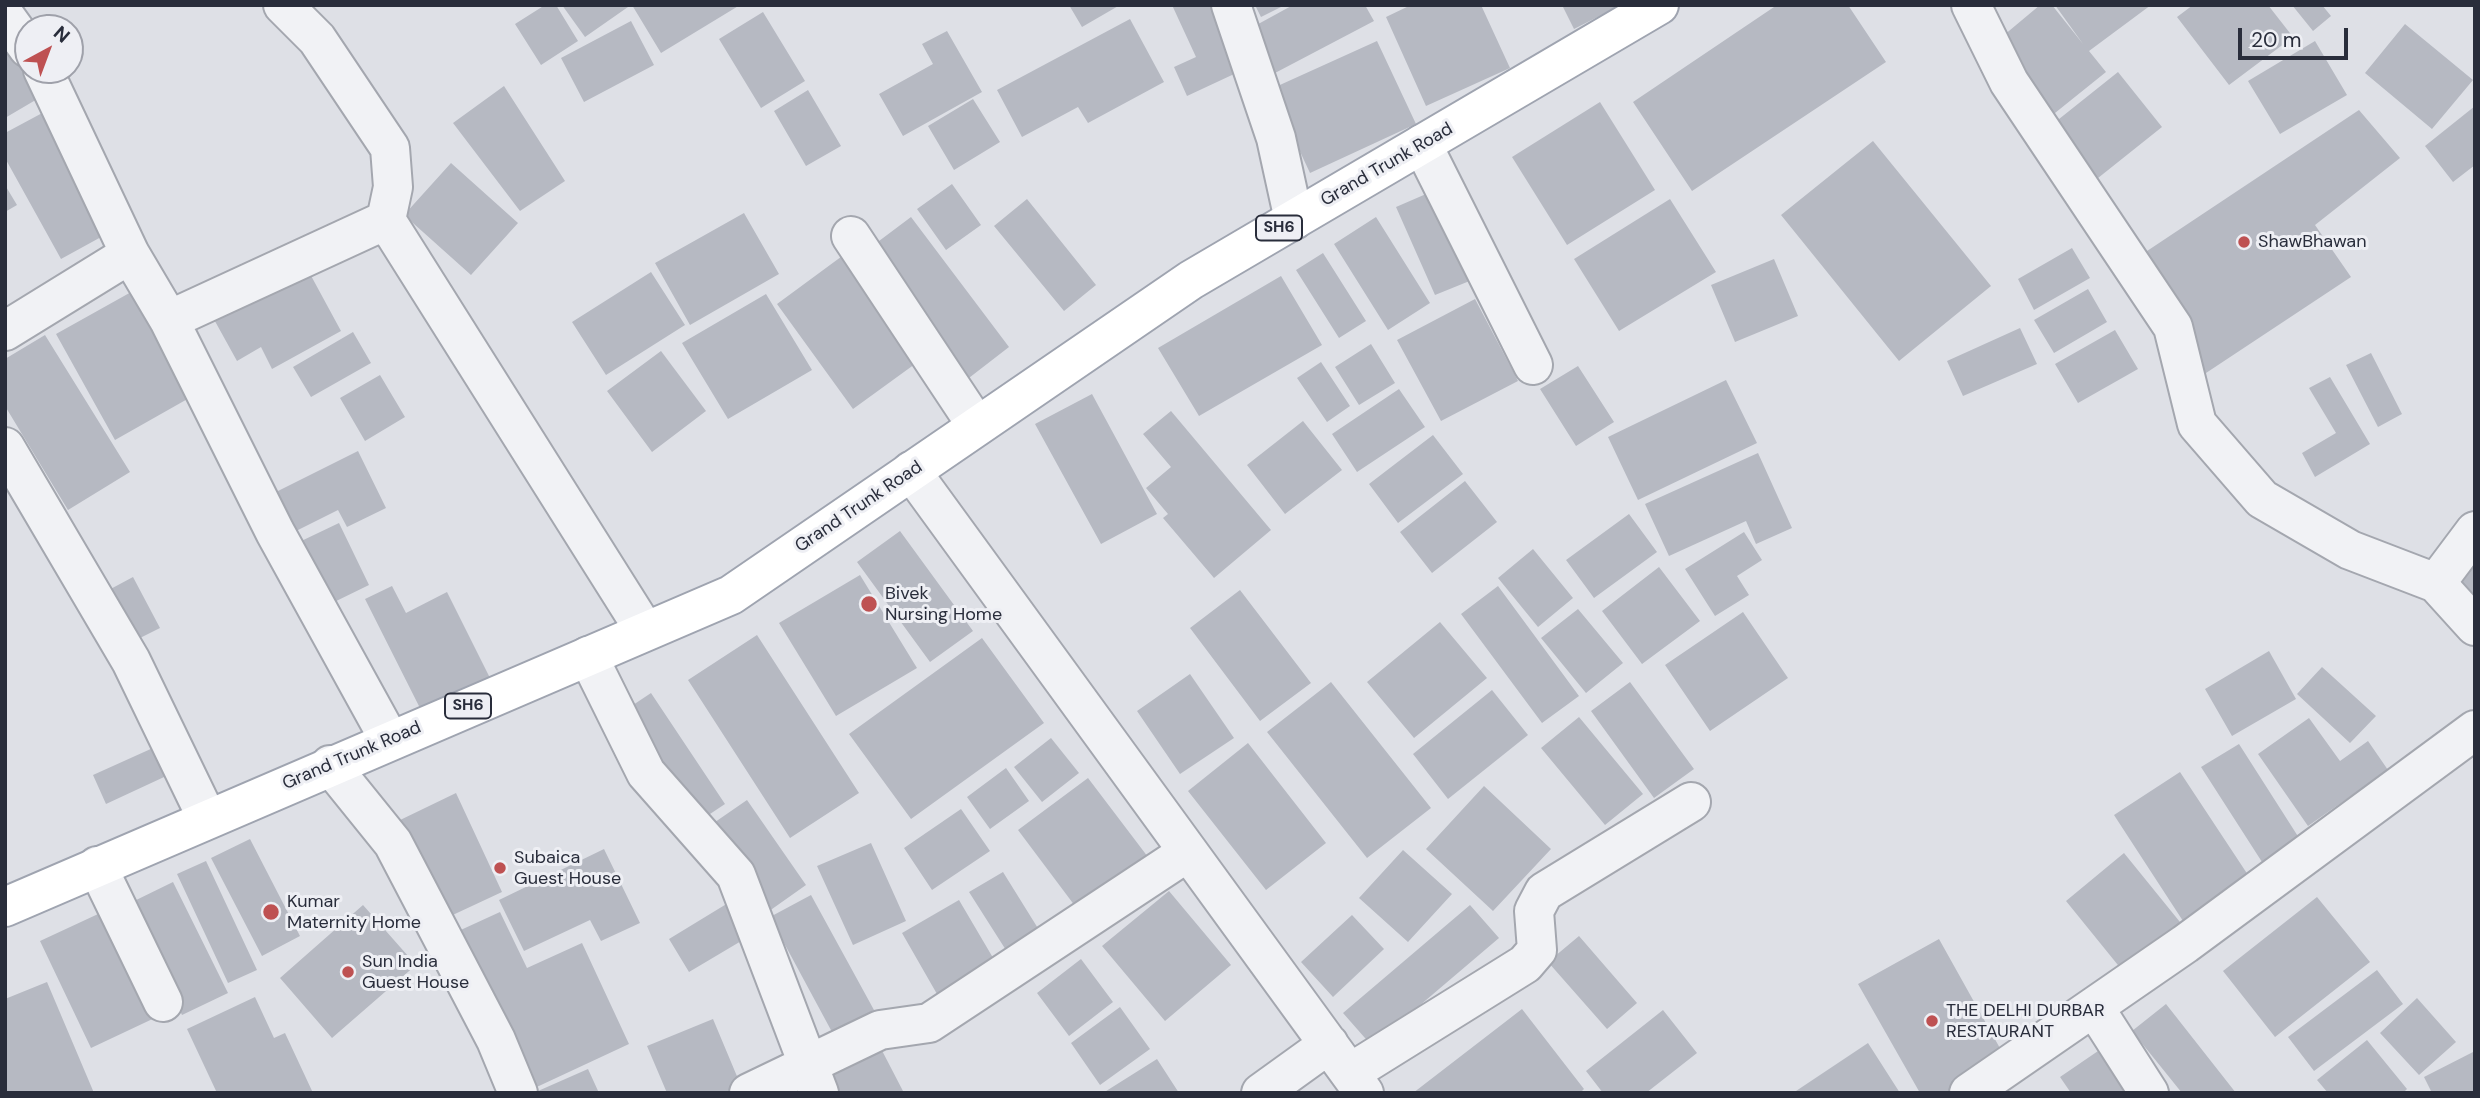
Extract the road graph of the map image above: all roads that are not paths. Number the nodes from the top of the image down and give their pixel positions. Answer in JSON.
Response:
{"nodes":[{"id":1,"x":283,"y":5,"type":"edge"},
{"id":2,"x":1231,"y":5,"type":"edge"},
{"id":3,"x":1659,"y":5,"type":"edge"},
{"id":4,"x":1971,"y":5,"type":"edge"},
{"id":5,"x":50,"y":84,"type":"edge"},
{"id":6,"x":1422,"y":144,"type":"junction"},
{"id":7,"x":1294,"y":219,"type":"junction"},
{"id":8,"x":386,"y":220,"type":"junction"},
{"id":9,"x":851,"y":236,"type":"dead end"},
{"id":10,"x":130,"y":254,"type":"junction"},
{"id":11,"x":169,"y":320,"type":"junction"},
{"id":12,"x":5,"y":331,"type":"edge"},
{"id":13,"x":1533,"y":365,"type":"dead end"},
{"id":14,"x":977,"y":426,"type":"junction"},
{"id":15,"x":5,"y":447,"type":"edge"},
{"id":16,"x":911,"y":471,"type":"junction"},
{"id":17,"x":2475,"y":531,"type":"edge"},
{"id":18,"x":2436,"y":583,"type":"junction"},
{"id":19,"x":2475,"y":626,"type":"edge"},
{"id":20,"x":645,"y":631,"type":"junction"},
{"id":21,"x":588,"y":656,"type":"junction"},
{"id":22,"x":2475,"y":730,"type":"edge"},
{"id":23,"x":389,"y":739,"type":"junction"},
{"id":24,"x":330,"y":765,"type":"junction"},
{"id":25,"x":1691,"y":802,"type":"dead end"},
{"id":26,"x":208,"y":818,"type":"junction"},
{"id":27,"x":1188,"y":852,"type":"junction"},
{"id":28,"x":97,"y":866,"type":"junction"},
{"id":29,"x":5,"y":907,"type":"edge"},
{"id":30,"x":163,"y":1002,"type":"dead end"},
{"id":31,"x":2094,"y":1007,"type":"junction"},
{"id":32,"x":1348,"y":1070,"type":"edge"},
{"id":33,"x":813,"y":1078,"type":"edge"},
{"id":34,"x":518,"y":1093,"type":"edge"},
{"id":35,"x":749,"y":1093,"type":"edge"},
{"id":36,"x":1261,"y":1093,"type":"edge"},
{"id":37,"x":1969,"y":1093,"type":"edge"},
{"id":38,"x":2149,"y":1093,"type":"edge"}],
"edges":[{"from":1,"to":8,"type":"street"},
{"from":2,"to":7,"type":"street"},
{"from":3,"to":6,"type":"main road","name":"Grand Trunk Road","number":"SH6"},
{"from":4,"to":18,"type":"street"},
{"from":5,"to":10,"type":"street"},
{"from":6,"to":7,"type":"main road","name":"Grand Trunk Road","number":"SH6"},
{"from":6,"to":13,"type":"street"},
{"from":7,"to":14,"type":"main road","name":"Grand Trunk Road","number":"SH6"},
{"from":8,"to":11,"type":"street"},
{"from":8,"to":20,"type":"street"},
{"from":9,"to":14,"type":"street"},
{"from":10,"to":11,"type":"street"},
{"from":10,"to":12,"type":"street"},
{"from":11,"to":23,"type":"street"},
{"from":14,"to":16,"type":"main road","name":"Grand Trunk Road","number":"SH6"},
{"from":15,"to":26,"type":"street"},
{"from":16,"to":20,"type":"main road","name":"Grand Trunk Road","number":"SH6"},
{"from":16,"to":27,"type":"street"},
{"from":17,"to":18,"type":"street"},
{"from":18,"to":19,"type":"street"},
{"from":20,"to":21,"type":"main road","name":"Grand Trunk Road","number":"SH6"},
{"from":21,"to":23,"type":"main road","name":"Grand Trunk Road","number":"SH6"},
{"from":21,"to":33,"type":"street"},
{"from":22,"to":31,"type":"street"},
{"from":23,"to":24,"type":"main road","name":"Grand Trunk Road","number":"SH6"},
{"from":24,"to":26,"type":"main road","name":"Grand Trunk Road","number":"SH6"},
{"from":24,"to":34,"type":"street"},
{"from":25,"to":32,"type":"street"},
{"from":26,"to":28,"type":"main road","name":"Grand Trunk Road","number":"SH6"},
{"from":27,"to":32,"type":"street"},
{"from":27,"to":33,"type":"street"},
{"from":28,"to":29,"type":"main road","name":"Grand Trunk Road","number":"SH6"},
{"from":28,"to":30,"type":"street"},
{"from":31,"to":37,"type":"street"},
{"from":31,"to":38,"type":"street"},
{"from":32,"to":36,"type":"street"},
{"from":33,"to":35,"type":"street"}]}
